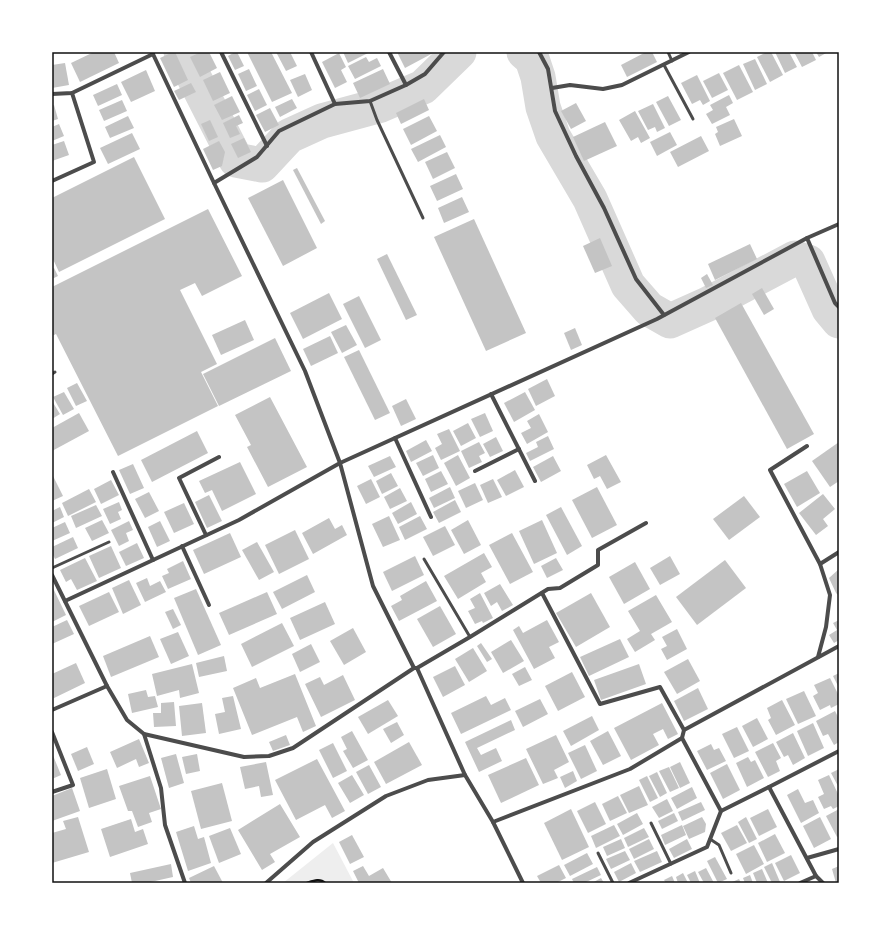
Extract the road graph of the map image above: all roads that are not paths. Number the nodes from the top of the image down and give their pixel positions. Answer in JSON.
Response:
{"nodes":[{"id":1,"x":221,"y":52,"type":"edge"},
{"id":2,"x":311,"y":52,"type":"edge"},
{"id":3,"x":389,"y":52,"type":"edge"},
{"id":4,"x":444,"y":52,"type":"edge"},
{"id":5,"x":539,"y":52,"type":"edge"},
{"id":6,"x":668,"y":52,"type":"edge"},
{"id":7,"x":689,"y":52,"type":"edge"},
{"id":8,"x":153,"y":53,"type":"edge"},
{"id":9,"x":672,"y":61,"type":"junction"},
{"id":10,"x":664,"y":65,"type":"junction"},
{"id":11,"x":406,"y":86,"type":"junction"},
{"id":12,"x":552,"y":88,"type":"junction"},
{"id":13,"x":72,"y":93,"type":"junction"},
{"id":14,"x":52,"y":94,"type":"edge"},
{"id":15,"x":370,"y":101,"type":"junction"},
{"id":16,"x":335,"y":104,"type":"junction"},
{"id":17,"x":693,"y":118,"type":"dead end"},
{"id":18,"x":267,"y":146,"type":"junction"},
{"id":19,"x":52,"y":181,"type":"edge"},
{"id":20,"x":214,"y":183,"type":"junction"},
{"id":21,"x":423,"y":218,"type":"dead end"},
{"id":22,"x":839,"y":224,"type":"edge"},
{"id":23,"x":807,"y":238,"type":"junction"},
{"id":24,"x":839,"y":308,"type":"edge"},
{"id":25,"x":664,"y":315,"type":"junction"},
{"id":26,"x":492,"y":394,"type":"junction"},
{"id":27,"x":395,"y":438,"type":"junction"},
{"id":28,"x":807,"y":446,"type":"dead end"},
{"id":29,"x":519,"y":449,"type":"junction"},
{"id":30,"x":219,"y":456,"type":"dead end"},
{"id":31,"x":340,"y":463,"type":"junction"},
{"id":32,"x":475,"y":471,"type":"dead end"},
{"id":33,"x":113,"y":472,"type":"dead end"},
{"id":34,"x":535,"y":481,"type":"dead end"},
{"id":35,"x":432,"y":517,"type":"dead end"},
{"id":36,"x":646,"y":523,"type":"dead end"},
{"id":37,"x":206,"y":535,"type":"junction"},
{"id":38,"x":109,"y":542,"type":"dead end"},
{"id":39,"x":182,"y":546,"type":"junction"},
{"id":40,"x":839,"y":552,"type":"edge"},
{"id":41,"x":424,"y":558,"type":"dead end"},
{"id":42,"x":153,"y":560,"type":"junction"},
{"id":43,"x":820,"y":564,"type":"junction"},
{"id":44,"x":52,"y":568,"type":"edge"},
{"id":45,"x":52,"y":575,"type":"edge"},
{"id":46,"x":542,"y":593,"type":"junction"},
{"id":47,"x":65,"y":601,"type":"junction"},
{"id":48,"x":209,"y":604,"type":"dead end"},
{"id":49,"x":470,"y":637,"type":"junction"},
{"id":50,"x":839,"y":646,"type":"edge"},
{"id":51,"x":818,"y":657,"type":"junction"},
{"id":52,"x":416,"y":668,"type":"junction"},
{"id":53,"x":107,"y":686,"type":"junction"},
{"id":54,"x":52,"y":710,"type":"edge"},
{"id":55,"x":684,"y":730,"type":"junction"},
{"id":56,"x":52,"y":732,"type":"edge"},
{"id":57,"x":144,"y":734,"type":"junction"},
{"id":58,"x":682,"y":738,"type":"junction"},
{"id":59,"x":839,"y":751,"type":"edge"},
{"id":60,"x":465,"y":775,"type":"junction"},
{"id":61,"x":769,"y":787,"type":"junction"},
{"id":62,"x":52,"y":792,"type":"edge"},
{"id":63,"x":721,"y":811,"type":"junction"},
{"id":64,"x":493,"y":822,"type":"junction"},
{"id":65,"x":651,"y":823,"type":"dead end"},
{"id":66,"x":710,"y":838,"type":"junction"},
{"id":67,"x":839,"y":848,"type":"edge"},
{"id":68,"x":598,"y":852,"type":"dead end"},
{"id":69,"x":807,"y":858,"type":"junction"},
{"id":70,"x":671,"y":864,"type":"junction"},
{"id":71,"x":731,"y":873,"type":"dead end"},
{"id":72,"x":816,"y":876,"type":"junction"},
{"id":73,"x":185,"y":883,"type":"edge"},
{"id":74,"x":266,"y":883,"type":"edge"},
{"id":75,"x":523,"y":883,"type":"edge"},
{"id":76,"x":613,"y":883,"type":"edge"},
{"id":77,"x":629,"y":883,"type":"edge"},
{"id":78,"x":800,"y":883,"type":"edge"},
{"id":79,"x":823,"y":883,"type":"edge"}],
"edges":[{"from":1,"to":18,"type":"street"},
{"from":2,"to":16,"type":"street"},
{"from":3,"to":11,"type":"street"},
{"from":4,"to":11,"type":"street"},
{"from":5,"to":12,"type":"street"},
{"from":6,"to":9,"type":"lane"},
{"from":7,"to":9,"type":"street"},
{"from":8,"to":13,"type":"street"},
{"from":8,"to":20,"type":"street"},
{"from":9,"to":10,"type":"street"},
{"from":10,"to":12,"type":"street"},
{"from":10,"to":17,"type":"lane"},
{"from":11,"to":15,"type":"street"},
{"from":12,"to":25,"type":"street"},
{"from":13,"to":14,"type":"street"},
{"from":13,"to":19,"type":"street"},
{"from":15,"to":16,"type":"street"},
{"from":15,"to":21,"type":"lane"},
{"from":16,"to":18,"type":"street"},
{"from":18,"to":20,"type":"street"},
{"from":20,"to":31,"type":"street"},
{"from":22,"to":23,"type":"street"},
{"from":23,"to":24,"type":"street"},
{"from":23,"to":25,"type":"street"},
{"from":25,"to":26,"type":"street"},
{"from":26,"to":27,"type":"street"},
{"from":26,"to":29,"type":"street"},
{"from":27,"to":31,"type":"street"},
{"from":27,"to":35,"type":"street"},
{"from":28,"to":43,"type":"street"},
{"from":29,"to":32,"type":"street"},
{"from":29,"to":34,"type":"street"},
{"from":30,"to":37,"type":"street"},
{"from":31,"to":37,"type":"street"},
{"from":31,"to":52,"type":"street"},
{"from":33,"to":42,"type":"street"},
{"from":36,"to":46,"type":"street"},
{"from":37,"to":39,"type":"street"},
{"from":38,"to":44,"type":"lane"},
{"from":39,"to":42,"type":"street"},
{"from":39,"to":48,"type":"street"},
{"from":40,"to":43,"type":"street"},
{"from":41,"to":49,"type":"lane"},
{"from":42,"to":47,"type":"street"},
{"from":43,"to":51,"type":"street"},
{"from":45,"to":47,"type":"street"},
{"from":46,"to":49,"type":"street"},
{"from":46,"to":55,"type":"street"},
{"from":47,"to":53,"type":"street"},
{"from":49,"to":52,"type":"street"},
{"from":50,"to":51,"type":"street"},
{"from":51,"to":55,"type":"street"},
{"from":52,"to":57,"type":"street"},
{"from":52,"to":60,"type":"street"},
{"from":53,"to":54,"type":"street"},
{"from":53,"to":57,"type":"street"},
{"from":55,"to":58,"type":"street"},
{"from":56,"to":62,"type":"street"},
{"from":57,"to":73,"type":"street"},
{"from":58,"to":63,"type":"street"},
{"from":58,"to":64,"type":"street"},
{"from":59,"to":61,"type":"street"},
{"from":60,"to":64,"type":"street"},
{"from":60,"to":74,"type":"street"},
{"from":61,"to":63,"type":"street"},
{"from":61,"to":69,"type":"street"},
{"from":63,"to":66,"type":"street"},
{"from":64,"to":75,"type":"street"},
{"from":65,"to":70,"type":"lane"},
{"from":66,"to":70,"type":"street"},
{"from":66,"to":71,"type":"lane"},
{"from":67,"to":69,"type":"street"},
{"from":68,"to":76,"type":"lane"},
{"from":69,"to":72,"type":"street"},
{"from":70,"to":77,"type":"street"},
{"from":72,"to":78,"type":"street"},
{"from":72,"to":79,"type":"street"}]}
